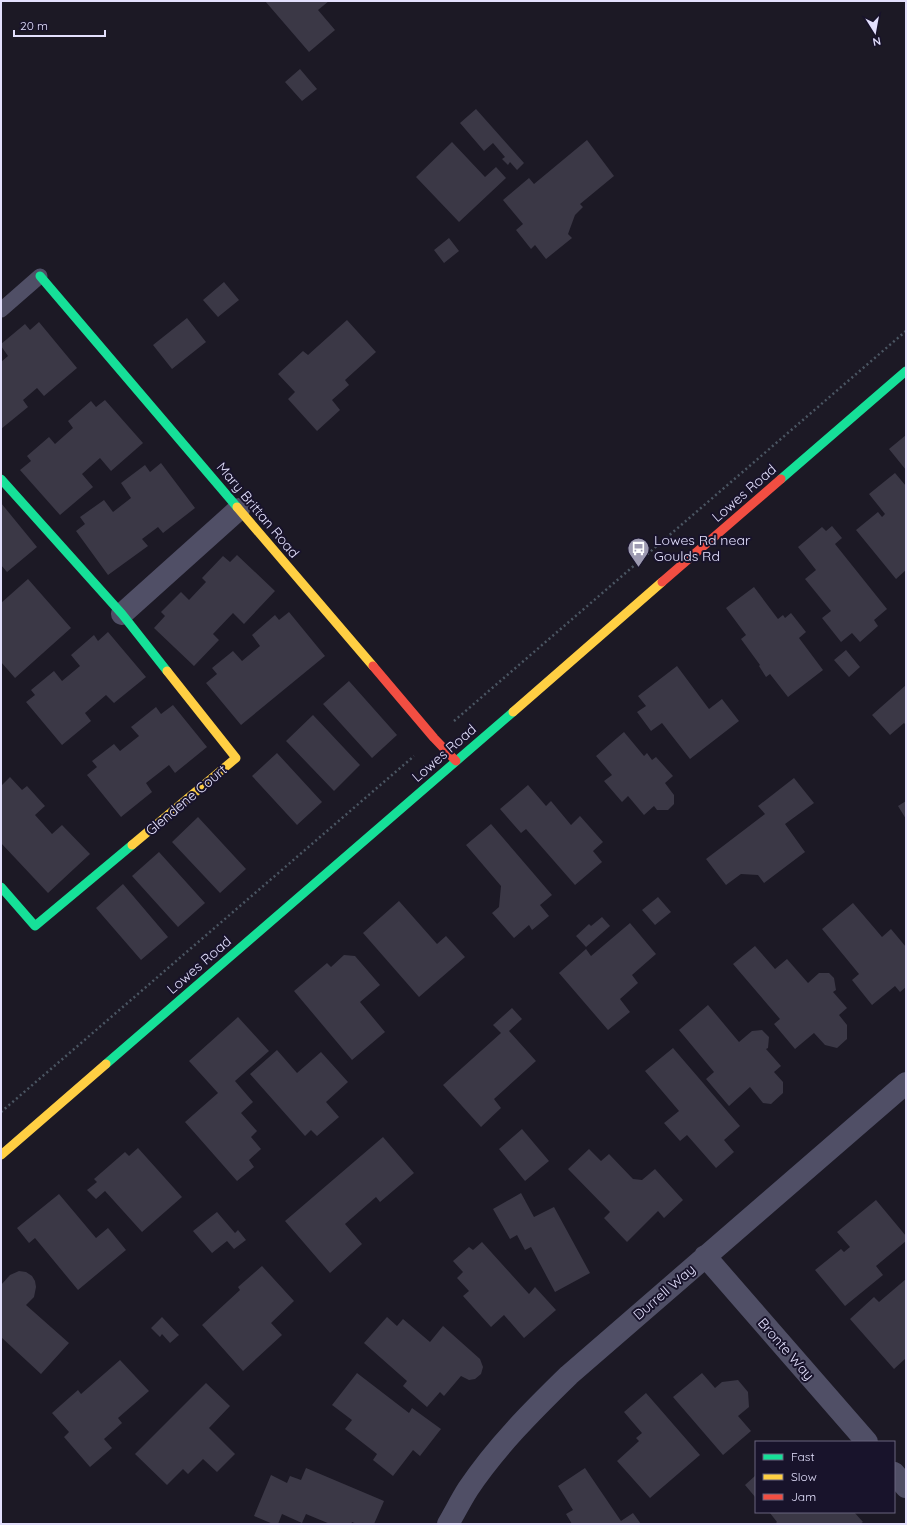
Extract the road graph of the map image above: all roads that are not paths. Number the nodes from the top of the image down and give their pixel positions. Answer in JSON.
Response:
{"nodes":[{"id":1,"x":40,"y":276,"type":"joint"},
{"id":2,"x":1,"y":310,"type":"edge"},
{"id":3,"x":906,"y":371,"type":"edge"},
{"id":4,"x":1,"y":479,"type":"edge"},
{"id":5,"x":239,"y":509,"type":"junction"},
{"id":6,"x":122,"y":614,"type":"junction"},
{"id":7,"x":456,"y":761,"type":"junction"},
{"id":8,"x":1,"y":887,"type":"edge"},
{"id":9,"x":906,"y":1083,"type":"edge"},
{"id":10,"x":1,"y":1155,"type":"edge"},
{"id":11,"x":705,"y":1256,"type":"junction"},
{"id":12,"x":866,"y":1441,"type":"edge"},
{"id":13,"x":895,"y":1474,"type":"edge"},
{"id":14,"x":906,"y":1486,"type":"edge"},
{"id":15,"x":448,"y":1524,"type":"edge"}],
"edges":[{"from":1,"to":2,"type":"lane"},
{"from":1,"to":5,"type":"street","name":"Mary Brittan Road"},
{"from":3,"to":7,"type":"street","name":"Lowes Road"},
{"from":4,"to":6,"type":"street","name":"Glendene Court"},
{"from":5,"to":6,"type":"street"},
{"from":5,"to":7,"type":"street","name":"Mary Brittan Road"},
{"from":6,"to":8,"type":"street","name":"Glendene Court"},
{"from":7,"to":10,"type":"street","name":"Lowes Road"},
{"from":9,"to":11,"type":"street","name":"Durrell Way"},
{"from":11,"to":12,"type":"street","name":"Bronte Way"},
{"from":11,"to":15,"type":"street","name":"Durrell Way"},
{"from":13,"to":14,"type":"street"}]}
